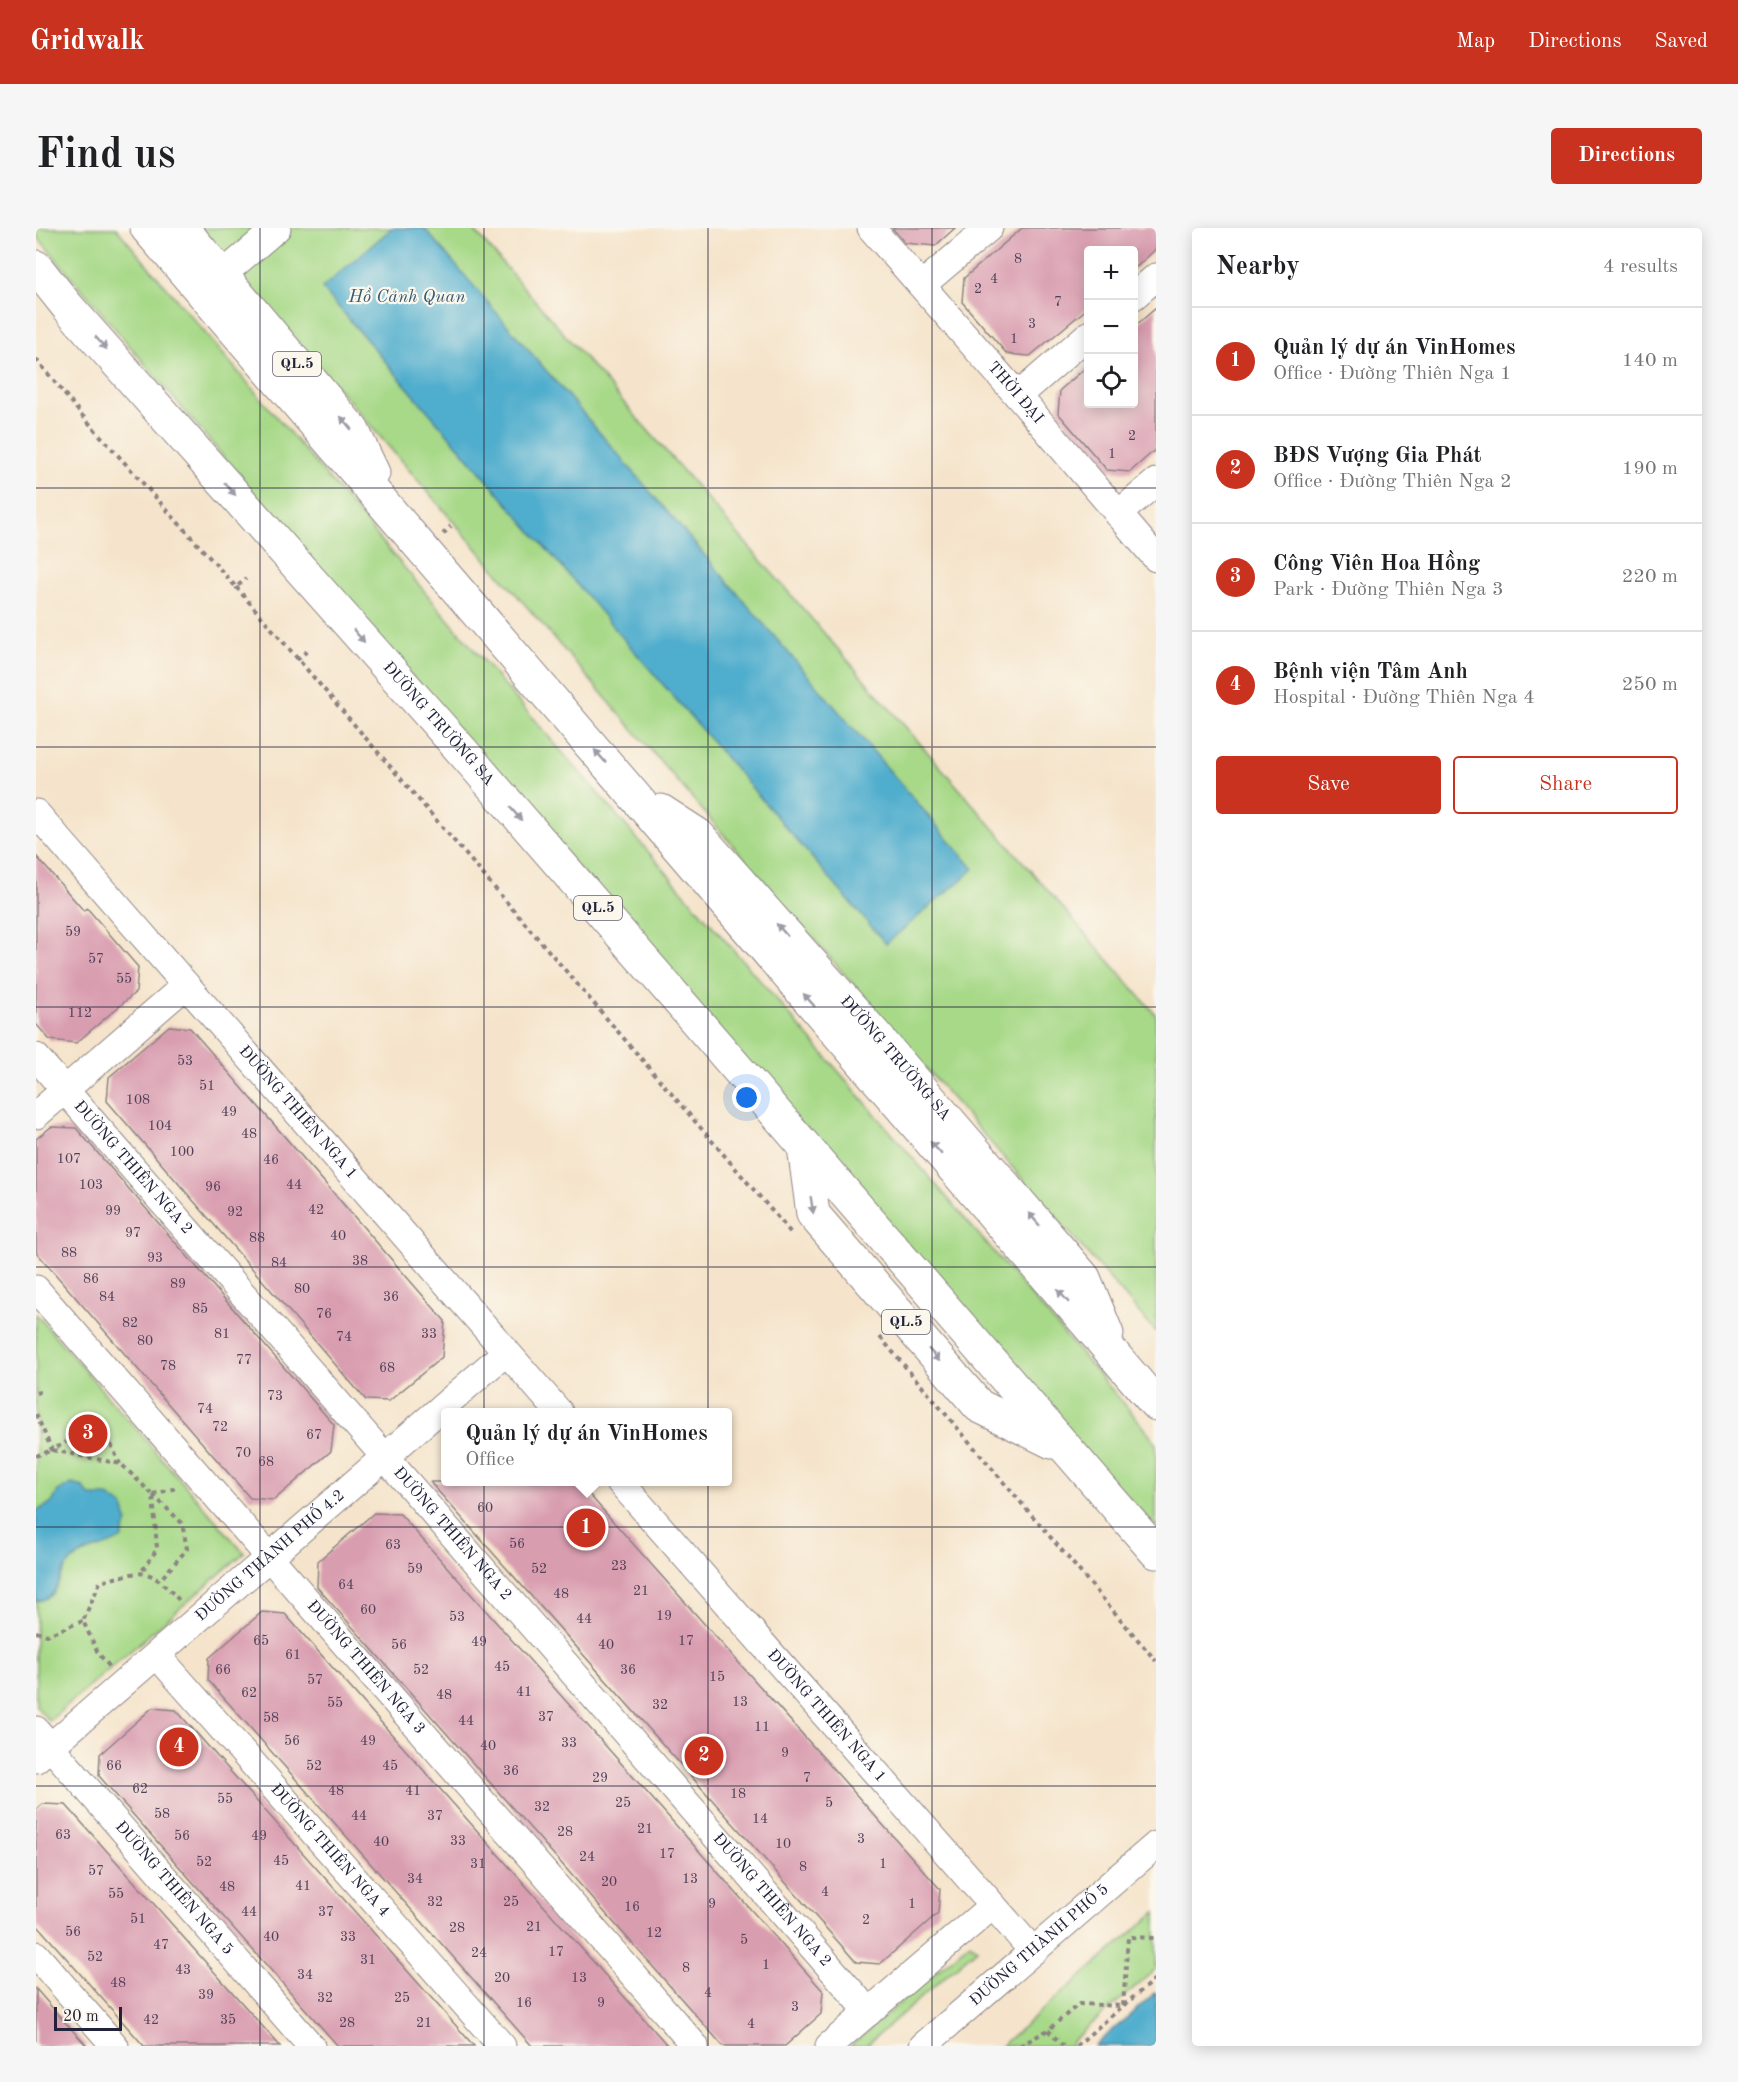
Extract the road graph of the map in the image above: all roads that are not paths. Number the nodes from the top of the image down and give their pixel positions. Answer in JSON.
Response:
{"nodes":[{"id":1,"x":147,"y":228,"type":"edge"},
{"id":2,"x":182,"y":228,"type":"edge"},
{"id":3,"x":277,"y":228,"type":"edge"},
{"id":4,"x":871,"y":228,"type":"edge"},
{"id":5,"x":989,"y":228,"type":"edge"},
{"id":6,"x":36,"y":267,"type":"edge"},
{"id":7,"x":222,"y":274,"type":"junction"},
{"id":8,"x":1156,"y":277,"type":"edge"},
{"id":9,"x":922,"y":285,"type":"junction"},
{"id":10,"x":36,"y":286,"type":"edge"},
{"id":11,"x":1138,"y":293,"type":"edge"},
{"id":12,"x":68,"y":306,"type":"junction"},
{"id":13,"x":1084,"y":339,"type":"edge"},
{"id":14,"x":1018,"y":396,"type":"junction"},
{"id":15,"x":1156,"y":482,"type":"edge"},
{"id":16,"x":391,"y":512,"type":"junction"},
{"id":17,"x":1118,"y":514,"type":"junction"},
{"id":18,"x":1156,"y":558,"type":"edge"},
{"id":19,"x":36,"y":813,"type":"edge"},
{"id":20,"x":186,"y":985,"type":"junction"},
{"id":21,"x":36,"y":1057,"type":"edge"},
{"id":22,"x":65,"y":1090,"type":"junction"},
{"id":23,"x":36,"y":1114,"type":"edge"},
{"id":24,"x":36,"y":1289,"type":"edge"},
{"id":25,"x":506,"y":1352,"type":"junction"},
{"id":26,"x":1156,"y":1404,"type":"edge"},
{"id":27,"x":441,"y":1408,"type":"edge"},
{"id":28,"x":441,"y":1408,"type":"edge"},
{"id":29,"x":555,"y":1408,"type":"edge"},
{"id":30,"x":385,"y":1457,"type":"junction"},
{"id":31,"x":624,"y":1486,"type":"edge"},
{"id":32,"x":1156,"y":1552,"type":"edge"},
{"id":33,"x":269,"y":1557,"type":"junction"},
{"id":34,"x":157,"y":1655,"type":"junction"},
{"id":35,"x":41,"y":1745,"type":"edge"},
{"id":36,"x":1156,"y":1845,"type":"edge"},
{"id":37,"x":992,"y":1906,"type":"junction"},
{"id":38,"x":1033,"y":1951,"type":"junction"},
{"id":39,"x":36,"y":1955,"type":"edge"},
{"id":40,"x":869,"y":2012,"type":"junction"},
{"id":41,"x":115,"y":2046,"type":"edge"},
{"id":42,"x":310,"y":2046,"type":"edge"},
{"id":43,"x":502,"y":2046,"type":"edge"},
{"id":44,"x":694,"y":2046,"type":"edge"},
{"id":45,"x":829,"y":2046,"type":"edge"},
{"id":46,"x":922,"y":2046,"type":"edge"}],
"edges":[{"from":1,"to":16,"type":"highway","name":"ĐƯỜNG TRƯỜNG SA","number":"QL.5"},
{"from":2,"to":7,"type":"highway","name":"ĐƯỜNG TRƯỜNG SA","number":"QL.5"},
{"from":3,"to":7,"type":"street"},
{"from":4,"to":9,"type":"street","name":"THỜI ĐẠI"},
{"from":5,"to":9,"type":"street"},
{"from":6,"to":12,"type":"highway","name":"ĐƯỜNG TRƯỜNG SA","number":"QL.5"},
{"from":16,"to":7,"type":"highway","name":"ĐƯỜNG TRƯỜNG SA","number":"QL.5","one_way":true},
{"from":8,"to":11,"type":"street"},
{"from":9,"to":14,"type":"street","name":"THỜI ĐẠI"},
{"from":10,"to":12,"type":"highway","name":"ĐƯỜNG TRƯỜNG SA","number":"QL.5"},
{"from":12,"to":32,"type":"highway","name":"ĐƯỜNG TRƯỜNG SA","number":"QL.5","one_way":true},
{"from":13,"to":14,"type":"street"},
{"from":14,"to":17,"type":"street","name":"THỜI ĐẠI"},
{"from":15,"to":17,"type":"street"},
{"from":26,"to":16,"type":"highway","name":"ĐƯỜNG TRƯỜNG SA","number":"QL.5","one_way":true},
{"from":17,"to":18,"type":"street","name":"THỜI ĐẠI"},
{"from":19,"to":20,"type":"street","name":"ĐƯỜNG THIÊN NGA 1"},
{"from":20,"to":22,"type":"street"},
{"from":20,"to":25,"type":"street","name":"ĐƯỜNG THIÊN NGA 1"},
{"from":21,"to":22,"type":"street","name":"ĐƯỜNG THIÊN NGA 2"},
{"from":22,"to":23,"type":"street"},
{"from":22,"to":30,"type":"street","name":"ĐƯỜNG THIÊN NGA 2"},
{"from":24,"to":33,"type":"street","name":"ĐƯỜNG THIÊN NGA 3"},
{"from":25,"to":28,"type":"street","name":"ĐƯỜNG THÀNH PHỐ 4.2"},
{"from":25,"to":29,"type":"street","name":"ĐƯỜNG THIÊN NGA 1"},
{"from":27,"to":30,"type":"street","name":"ĐƯỜNG THÀNH PHỐ 4.2"},
{"from":30,"to":33,"type":"street","name":"ĐƯỜNG THÀNH PHỐ 4.2"},
{"from":30,"to":40,"type":"street","name":"ĐƯỜNG THIÊN NGA 2"},
{"from":31,"to":37,"type":"street","name":"ĐƯỜNG THIÊN NGA 1"},
{"from":33,"to":34,"type":"street","name":"ĐƯỜNG THÀNH PHỐ 4.2"},
{"from":33,"to":44,"type":"street","name":"ĐƯỜNG THIÊN NGA 3"},
{"from":34,"to":35,"type":"street","name":"ĐƯỜNG THÀNH PHỐ 4.2"},
{"from":34,"to":43,"type":"street","name":"ĐƯỜNG THIÊN NGA 4"},
{"from":35,"to":42,"type":"street","name":"ĐƯỜNG THIÊN NGA 5"},
{"from":36,"to":38,"type":"street","name":"ĐƯỜNG THÀNH PHỐ 5"},
{"from":37,"to":38,"type":"street","name":"ĐƯỜNG THIÊN NGA 1"},
{"from":37,"to":40,"type":"street"},
{"from":38,"to":46,"type":"street","name":"ĐƯỜNG THÀNH PHỐ 5"},
{"from":39,"to":41,"type":"street"},
{"from":40,"to":45,"type":"street"}]}
